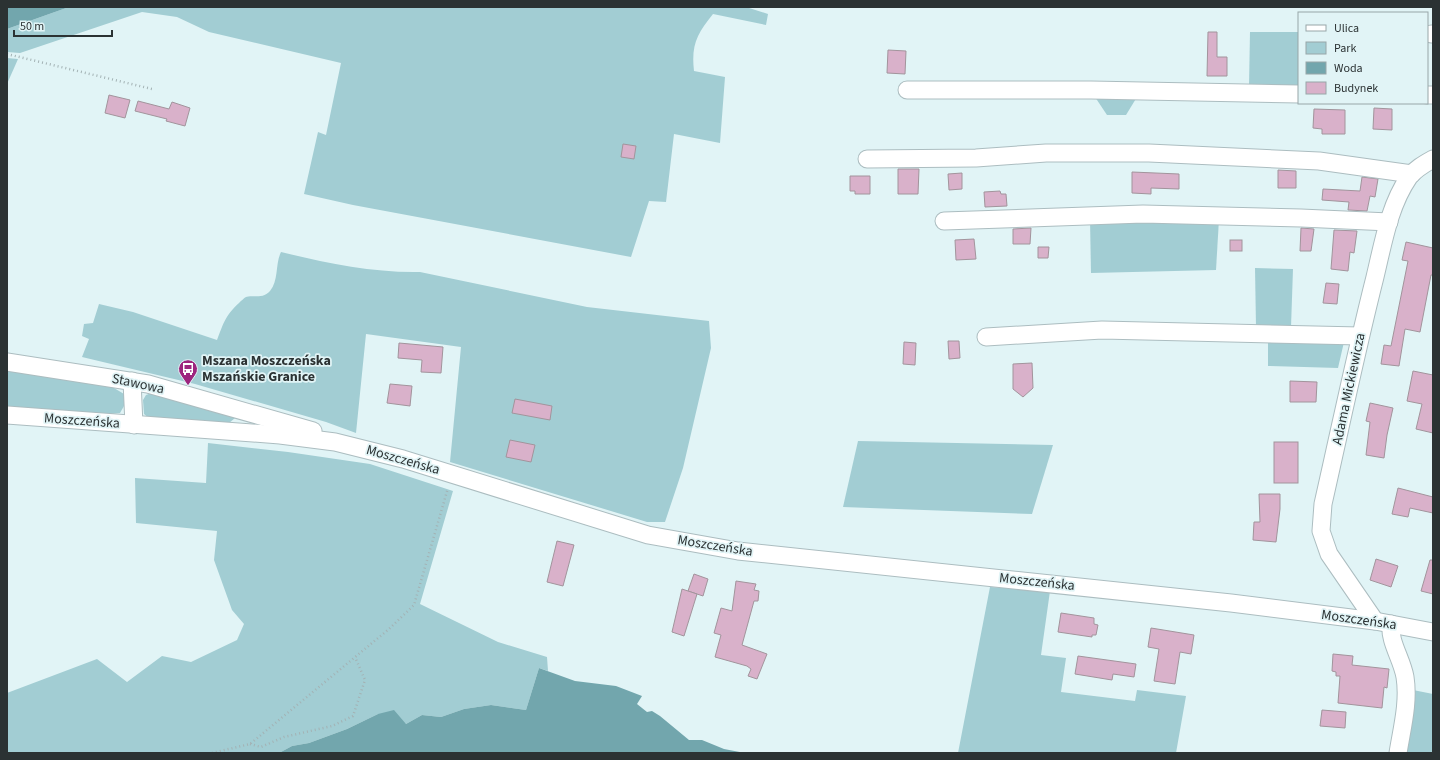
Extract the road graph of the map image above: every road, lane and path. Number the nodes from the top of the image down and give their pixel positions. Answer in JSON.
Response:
{"nodes":[{"id":1,"x":7,"y":54,"type":"edge"},
{"id":2,"x":152,"y":89,"type":"dead end"},
{"id":3,"x":907,"y":90,"type":"dead end"},
{"id":4,"x":1298,"y":94,"type":"edge"},
{"id":5,"x":867,"y":159,"type":"dead end"},
{"id":6,"x":1433,"y":159,"type":"edge"},
{"id":7,"x":1412,"y":174,"type":"junction"},
{"id":8,"x":944,"y":221,"type":"dead end"},
{"id":9,"x":1389,"y":222,"type":"junction"},
{"id":10,"x":1360,"y":336,"type":"junction"},
{"id":11,"x":986,"y":337,"type":"dead end"},
{"id":12,"x":7,"y":362,"type":"edge"},
{"id":13,"x":132,"y":381,"type":"junction"},
{"id":14,"x":7,"y":415,"type":"edge"},
{"id":15,"x":134,"y":425,"type":"junction"},
{"id":16,"x":335,"y":442,"type":"junction"},
{"id":17,"x":452,"y":474,"type":"junction"},
{"id":18,"x":1383,"y":622,"type":"junction"},
{"id":19,"x":1433,"y":632,"type":"edge"},
{"id":20,"x":355,"y":657,"type":"junction"},
{"id":21,"x":250,"y":744,"type":"junction"},
{"id":22,"x":212,"y":753,"type":"edge"},
{"id":23,"x":1398,"y":753,"type":"edge"}],
"edges":[{"from":1,"to":2,"type":"path"},
{"from":3,"to":4,"type":"street"},
{"from":5,"to":7,"type":"street"},
{"from":6,"to":7,"type":"street","name":"Adama Mickiewicza"},
{"from":7,"to":9,"type":"street","name":"Adama Mickiewicza"},
{"from":8,"to":9,"type":"street"},
{"from":9,"to":10,"type":"street","name":"Adama Mickiewicza"},
{"from":10,"to":11,"type":"street"},
{"from":10,"to":18,"type":"street","name":"Adama Mickiewicza"},
{"from":12,"to":13,"type":"street","name":"Stawowa"},
{"from":13,"to":15,"type":"street"},
{"from":13,"to":16,"type":"street","name":"Stawowa"},
{"from":14,"to":15,"type":"street","name":"Moszczeńska"},
{"from":15,"to":16,"type":"street","name":"Moszczeńska"},
{"from":16,"to":17,"type":"street","name":"Moszczeńska"},
{"from":17,"to":18,"type":"street","name":"Moszczeńska"},
{"from":17,"to":20,"type":"path"},
{"from":18,"to":19,"type":"street","name":"Moszczeńska"},
{"from":18,"to":23,"type":"street"},
{"from":20,"to":21,"type":"path"},
{"from":20,"to":21,"type":"path"},
{"from":21,"to":22,"type":"path"}]}
